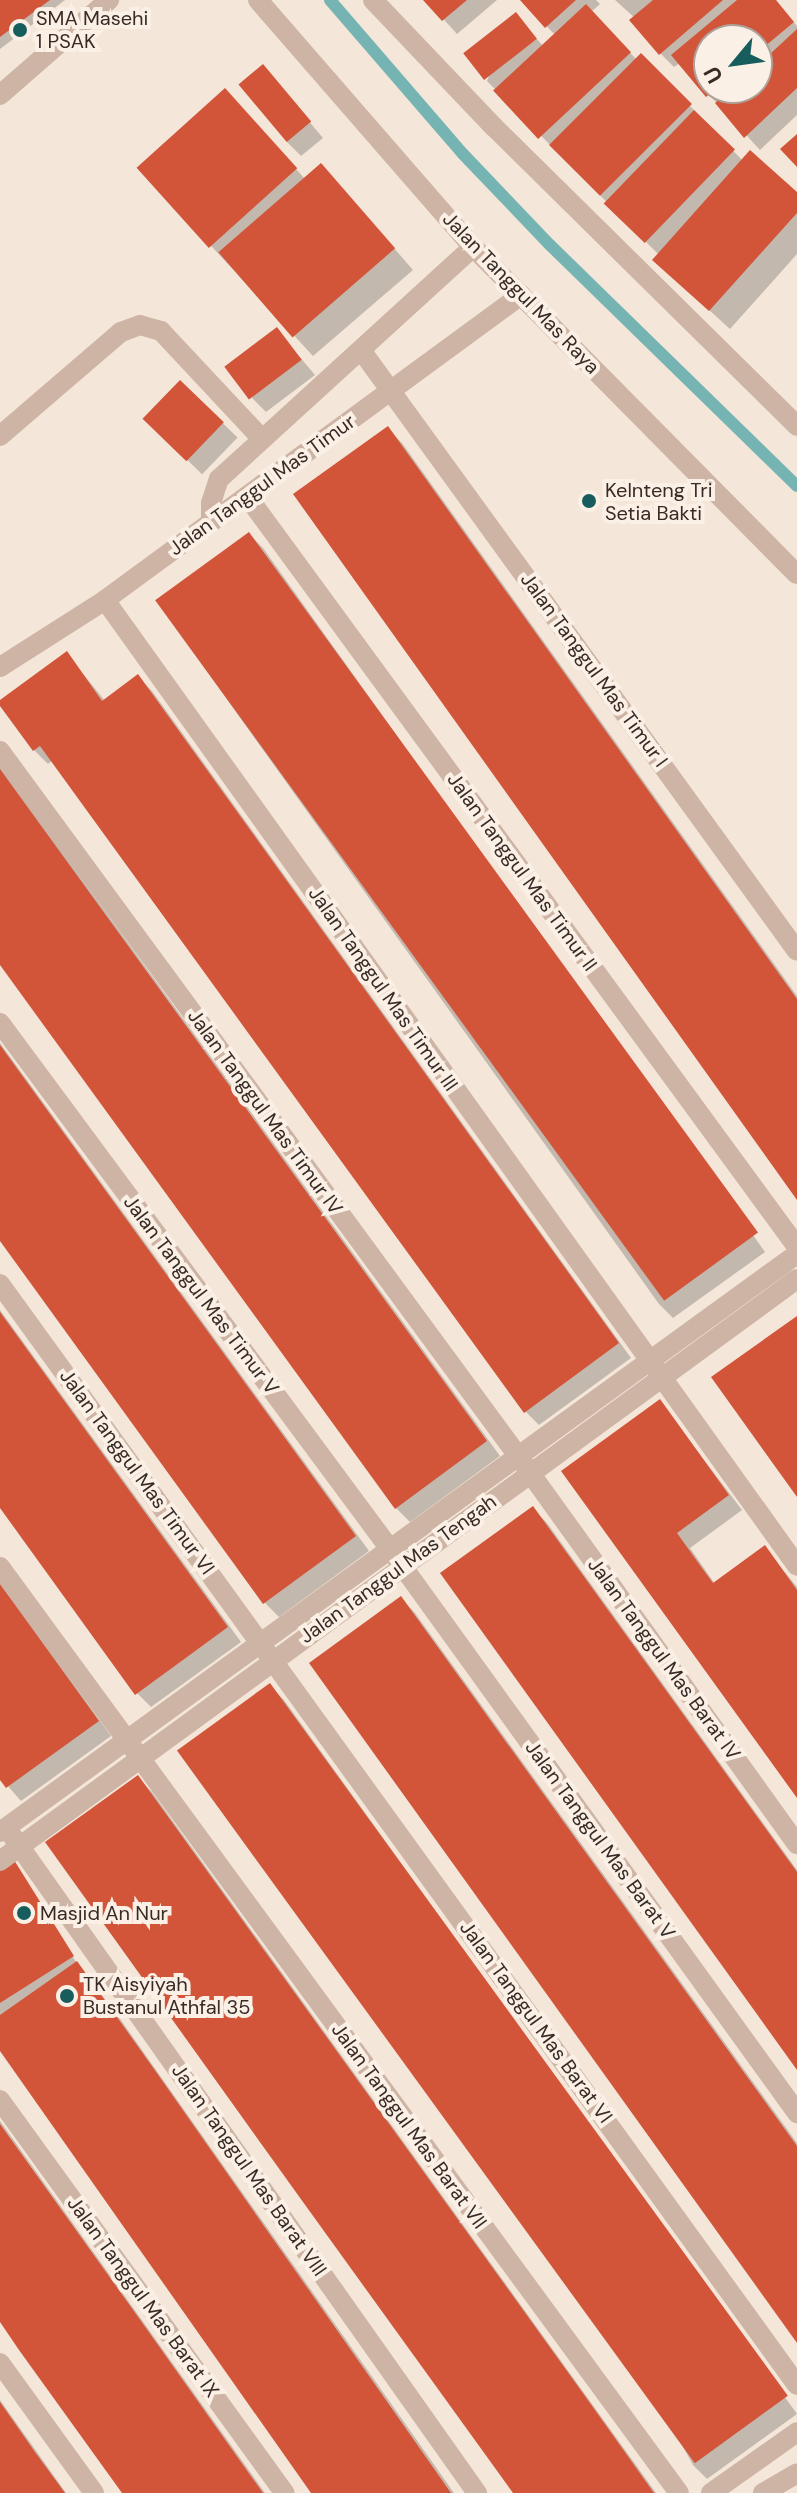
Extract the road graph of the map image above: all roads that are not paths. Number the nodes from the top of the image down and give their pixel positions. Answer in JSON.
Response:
{"nodes":[{"id":1,"x":109,"y":0,"type":"edge"},
{"id":2,"x":258,"y":0,"type":"edge"},
{"id":3,"x":373,"y":0,"type":"edge"},
{"id":4,"x":0,"y":95,"type":"edge"},
{"id":5,"x":473,"y":247,"type":"junction"},
{"id":6,"x":521,"y":295,"type":"junction"},
{"id":7,"x":361,"y":350,"type":"junction"},
{"id":8,"x":392,"y":390,"type":"junction"},
{"id":9,"x":797,"y":426,"type":"edge"},
{"id":10,"x":0,"y":436,"type":"edge"},
{"id":11,"x":261,"y":438,"type":"junction"},
{"id":12,"x":247,"y":496,"type":"junction"},
{"id":13,"x":211,"y":522,"type":"junction"},
{"id":14,"x":797,"y":574,"type":"edge"},
{"id":15,"x":105,"y":600,"type":"junction"},
{"id":16,"x":0,"y":667,"type":"edge"},
{"id":17,"x":0,"y":751,"type":"edge"},
{"id":18,"x":797,"y":951,"type":"edge"},
{"id":19,"x":0,"y":1023,"type":"edge"},
{"id":20,"x":797,"y":1247,"type":"edge"},
{"id":21,"x":797,"y":1254,"type":"edge"},
{"id":22,"x":797,"y":1279,"type":"edge"},
{"id":23,"x":0,"y":1284,"type":"edge"},
{"id":24,"x":655,"y":1370,"type":"junction"},
{"id":25,"x":518,"y":1456,"type":"junction"},
{"id":26,"x":530,"y":1473,"type":"junction"},
{"id":27,"x":390,"y":1549,"type":"junction"},
{"id":28,"x":403,"y":1566,"type":"junction"},
{"id":29,"x":797,"y":1566,"type":"edge"},
{"id":30,"x":0,"y":1567,"type":"edge"},
{"id":31,"x":260,"y":1642,"type":"junction"},
{"id":32,"x":275,"y":1660,"type":"junction"},
{"id":33,"x":124,"y":1741,"type":"junction"},
{"id":34,"x":139,"y":1758,"type":"junction"},
{"id":35,"x":2,"y":1826,"type":"edge"},
{"id":36,"x":797,"y":1844,"type":"edge"},
{"id":37,"x":20,"y":1846,"type":"junction"},
{"id":38,"x":0,"y":1861,"type":"edge"},
{"id":39,"x":0,"y":2100,"type":"edge"},
{"id":40,"x":797,"y":2113,"type":"edge"},
{"id":41,"x":0,"y":2363,"type":"edge"},
{"id":42,"x":797,"y":2385,"type":"edge"},
{"id":43,"x":797,"y":2432,"type":"edge"},
{"id":44,"x":797,"y":2473,"type":"edge"},
{"id":45,"x":94,"y":2493,"type":"edge"},
{"id":46,"x":285,"y":2493,"type":"edge"},
{"id":47,"x":477,"y":2493,"type":"edge"},
{"id":48,"x":679,"y":2493,"type":"edge"},
{"id":49,"x":711,"y":2493,"type":"edge"},
{"id":50,"x":763,"y":2493,"type":"edge"}],
"edges":[{"from":1,"to":4,"type":"street"},
{"from":2,"to":5,"type":"street","name":"Jalan Tanggul Mas Raya"},
{"from":3,"to":9,"type":"street"},
{"from":5,"to":6,"type":"street","name":"Jalan Tanggul Mas Raya"},
{"from":5,"to":7,"type":"street"},
{"from":6,"to":8,"type":"street","name":"Jalan Tanggul Mas Timur"},
{"from":6,"to":14,"type":"street","name":"Jalan Tanggul Mas Raya"},
{"from":7,"to":8,"type":"street","name":"Jalan Tanggul Mas Timur I"},
{"from":7,"to":11,"type":"street"},
{"from":8,"to":12,"type":"street","name":"Jalan Tanggul Mas Timur"},
{"from":8,"to":18,"type":"street","name":"Jalan Tanggul Mas Timur I"},
{"from":10,"to":11,"type":"street"},
{"from":11,"to":13,"type":"street"},
{"from":12,"to":13,"type":"street","name":"Jalan Tanggul Mas Timur"},
{"from":12,"to":20,"type":"street","name":"Jalan Tanggul Mas Timur II"},
{"from":13,"to":15,"type":"street","name":"Jalan Tanggul Mas Timur"},
{"from":15,"to":16,"type":"street","name":"Jalan Tanggul Mas Timur"},
{"from":15,"to":24,"type":"street","name":"Jalan Tanggul Mas Timur III"},
{"from":17,"to":25,"type":"street","name":"Jalan Tanggul Mas Timur IV"},
{"from":19,"to":27,"type":"street","name":"Jalan Tanggul Mas Timur V"},
{"from":21,"to":24,"type":"street","name":"Jalan Tanggul Mas Tengah"},
{"from":22,"to":24,"type":"street","name":"Jalan Tanggul Mas Tengah"},
{"from":23,"to":31,"type":"street","name":"Jalan Tanggul Mas Timur VI"},
{"from":24,"to":25,"type":"street","name":"Jalan Tanggul Mas Tengah"},
{"from":24,"to":26,"type":"street","name":"Jalan Tanggul Mas Tengah"},
{"from":24,"to":29,"type":"street","name":"Jalan Tanggul Mas Timur III"},
{"from":25,"to":26,"type":"street","name":"Jalan Tanggul Mas Timur IV"},
{"from":25,"to":27,"type":"street","name":"Jalan Tanggul Mas Tengah"},
{"from":26,"to":28,"type":"street","name":"Jalan Tanggul Mas Tengah"},
{"from":26,"to":36,"type":"street","name":"Jalan Tanggul Mas Barat IV"},
{"from":27,"to":28,"type":"street","name":"Jalan Tanggul Mas Timur V"},
{"from":27,"to":31,"type":"street","name":"Jalan Tanggul Mas Tengah"},
{"from":28,"to":32,"type":"street","name":"Jalan Tanggul Mas Tengah"},
{"from":28,"to":40,"type":"street","name":"Jalan Tanggul Mas Barat V"},
{"from":30,"to":33,"type":"street","name":"Jalan Tanggul Mas Barat VII"},
{"from":31,"to":32,"type":"street","name":"Jalan Tanggul Mas Timur VI"},
{"from":31,"to":33,"type":"street","name":"Jalan Tanggul Mas Tengah"},
{"from":32,"to":34,"type":"street","name":"Jalan Tanggul Mas Tengah"},
{"from":32,"to":42,"type":"street","name":"Jalan Tanggul Mas Barat VI"},
{"from":33,"to":34,"type":"street","name":"Jalan Tanggul Mas Barat VII"},
{"from":33,"to":35,"type":"street","name":"Jalan Tanggul Mas Tengah"},
{"from":34,"to":37,"type":"street","name":"Jalan Tanggul Mas Tengah"},
{"from":34,"to":48,"type":"street","name":"Jalan Tanggul Mas Barat VII"},
{"from":35,"to":37,"type":"street","name":"Jalan Tanggul Mas Barat VIII"},
{"from":37,"to":38,"type":"street","name":"Jalan Tanggul Mas Tengah"},
{"from":37,"to":47,"type":"street","name":"Jalan Tanggul Mas Barat VIII"},
{"from":39,"to":46,"type":"street","name":"Jalan Tanggul Mas Barat IX"},
{"from":41,"to":45,"type":"street"},
{"from":43,"to":49,"type":"street"},
{"from":44,"to":50,"type":"street"}]}
